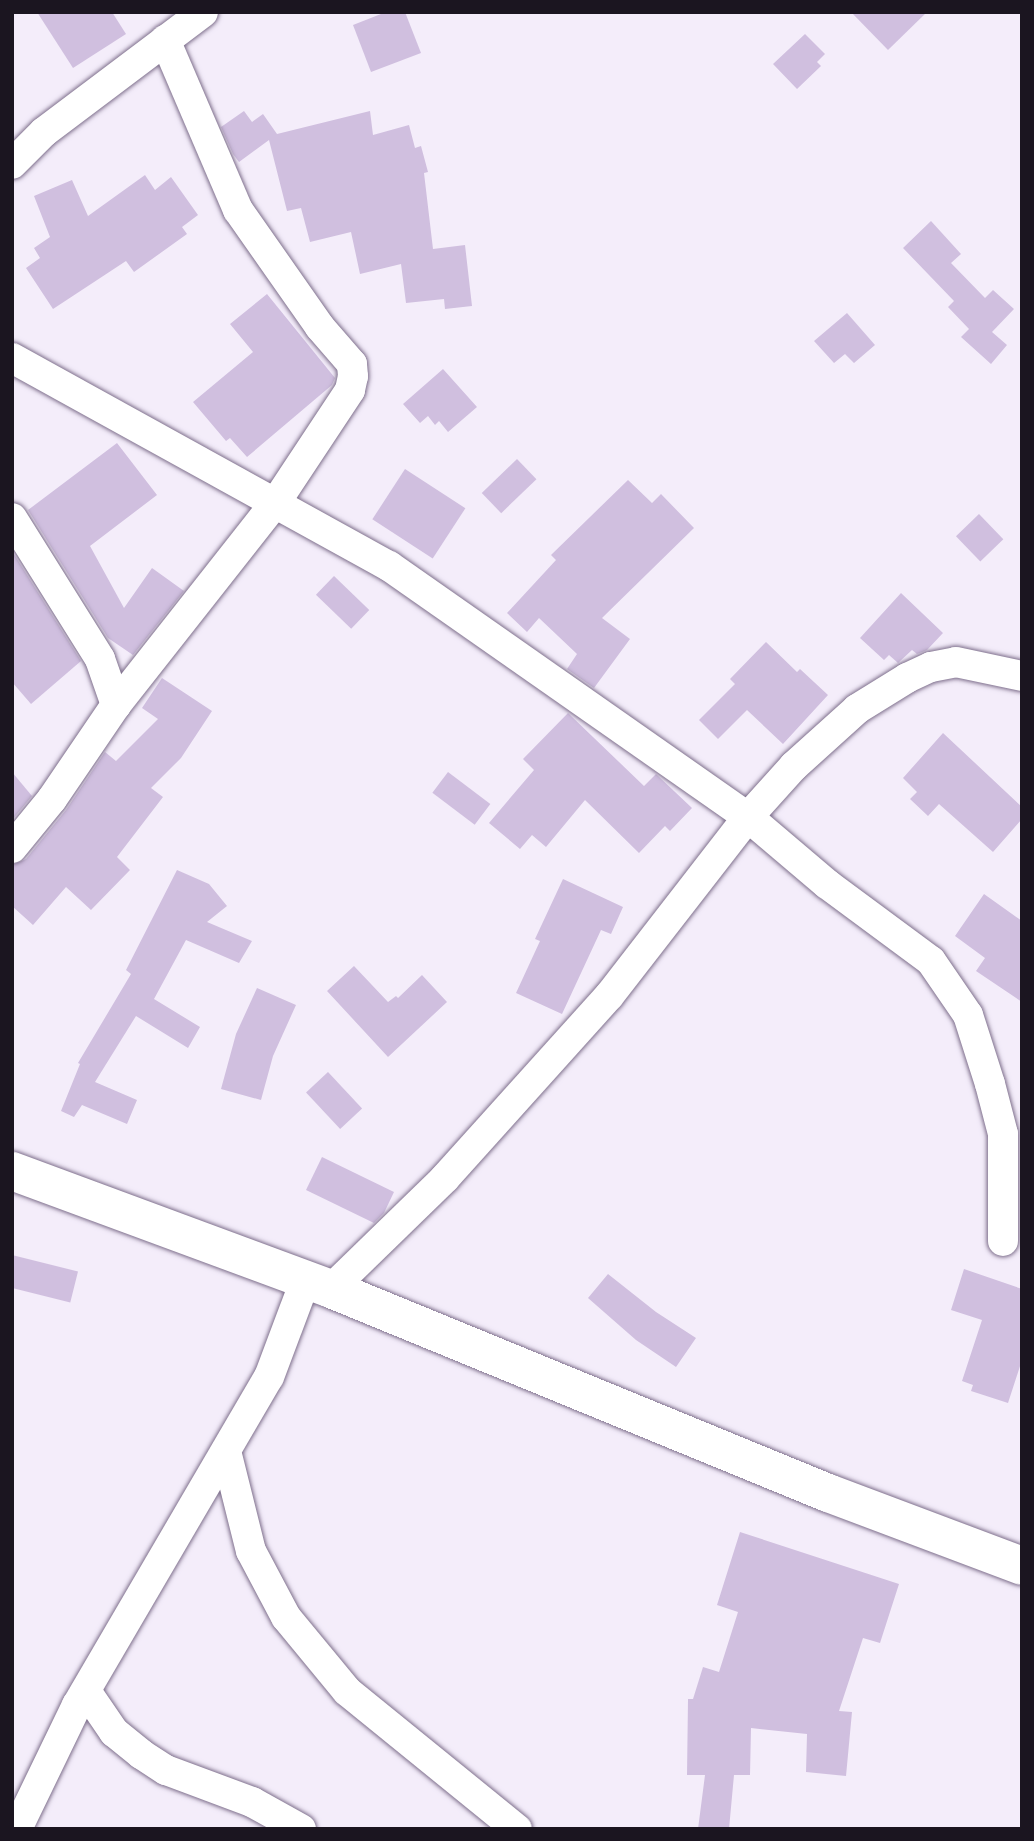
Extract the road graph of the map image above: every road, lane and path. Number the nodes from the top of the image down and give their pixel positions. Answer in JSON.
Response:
{"nodes":[{"id":1,"x":203,"y":12,"type":"edge"},
{"id":2,"x":165,"y":40,"type":"junction"},
{"id":3,"x":12,"y":164,"type":"edge"},
{"id":4,"x":12,"y":358,"type":"edge"},
{"id":5,"x":276,"y":502,"type":"junction"},
{"id":6,"x":12,"y":518,"type":"edge"},
{"id":7,"x":1022,"y":676,"type":"edge"},
{"id":8,"x":116,"y":705,"type":"junction"},
{"id":9,"x":747,"y":817,"type":"junction"},
{"id":10,"x":12,"y":848,"type":"edge"},
{"id":11,"x":12,"y":1171,"type":"edge"},
{"id":12,"x":1003,"y":1241,"type":"dead end"},
{"id":13,"x":318,"y":1285,"type":"junction"},
{"id":14,"x":226,"y":1451,"type":"junction"},
{"id":15,"x":1022,"y":1566,"type":"edge"},
{"id":16,"x":86,"y":1690,"type":"junction"},
{"id":17,"x":17,"y":1829,"type":"edge"},
{"id":18,"x":301,"y":1829,"type":"edge"},
{"id":19,"x":517,"y":1829,"type":"edge"}],
"edges":[{"from":1,"to":2,"type":"street"},
{"from":2,"to":3,"type":"street"},
{"from":2,"to":5,"type":"street"},
{"from":4,"to":5,"type":"street"},
{"from":5,"to":8,"type":"street"},
{"from":5,"to":9,"type":"street"},
{"from":6,"to":8,"type":"street"},
{"from":7,"to":9,"type":"street"},
{"from":8,"to":10,"type":"street"},
{"from":9,"to":12,"type":"street"},
{"from":9,"to":13,"type":"street"},
{"from":11,"to":13,"type":"main road"},
{"from":13,"to":14,"type":"street"},
{"from":13,"to":15,"type":"main road"},
{"from":14,"to":16,"type":"street"},
{"from":14,"to":19,"type":"street"},
{"from":16,"to":17,"type":"street"},
{"from":16,"to":18,"type":"street"}]}
